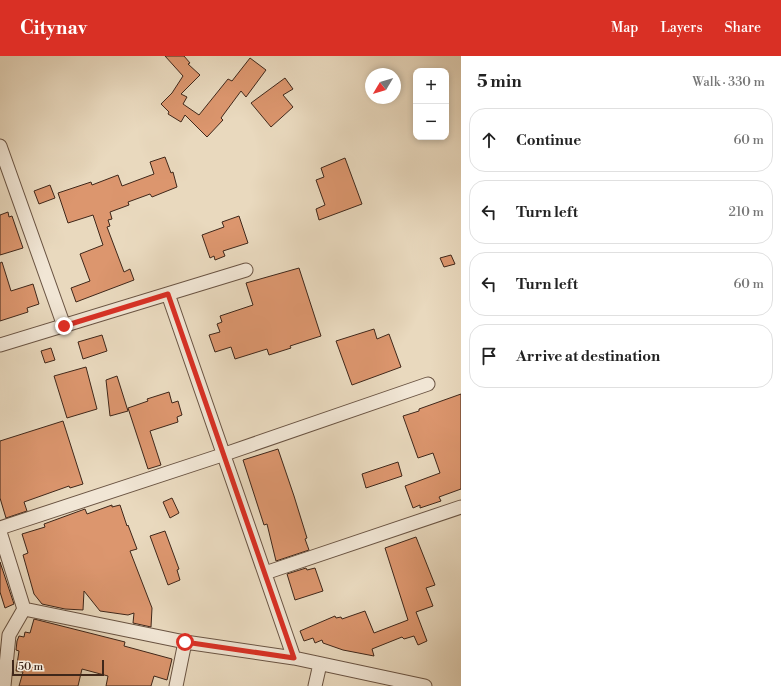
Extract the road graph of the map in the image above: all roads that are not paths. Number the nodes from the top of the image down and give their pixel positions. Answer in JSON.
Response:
{"nodes":[{"id":1,"x":0,"y":146,"type":"edge"},
{"id":2,"x":246,"y":270,"type":"dead end"},
{"id":3,"x":168,"y":294,"type":"junction"},
{"id":4,"x":64,"y":326,"type":"junction"},
{"id":5,"x":0,"y":345,"type":"edge"},
{"id":6,"x":428,"y":384,"type":"dead end"},
{"id":7,"x":222,"y":455,"type":"junction"},
{"id":8,"x":461,"y":507,"type":"edge"},
{"id":9,"x":0,"y":528,"type":"edge"},
{"id":10,"x":0,"y":532,"type":"edge"},
{"id":11,"x":265,"y":573,"type":"junction"},
{"id":12,"x":24,"y":609,"type":"junction"},
{"id":13,"x":185,"y":642,"type":"junction"},
{"id":14,"x":294,"y":658,"type":"junction"},
{"id":15,"x":320,"y":664,"type":"junction"},
{"id":16,"x":4,"y":686,"type":"edge"},
{"id":17,"x":176,"y":686,"type":"edge"},
{"id":18,"x":315,"y":686,"type":"edge"},
{"id":19,"x":425,"y":686,"type":"edge"}],
"edges":[{"from":1,"to":4,"type":"street"},
{"from":2,"to":3,"type":"street"},
{"from":3,"to":4,"type":"street"},
{"from":3,"to":7,"type":"street"},
{"from":4,"to":5,"type":"street"},
{"from":6,"to":7,"type":"street"},
{"from":7,"to":9,"type":"street"},
{"from":7,"to":11,"type":"street"},
{"from":8,"to":11,"type":"street"},
{"from":10,"to":12,"type":"street"},
{"from":11,"to":14,"type":"street"},
{"from":12,"to":13,"type":"street"},
{"from":12,"to":16,"type":"street"},
{"from":13,"to":14,"type":"street"},
{"from":13,"to":17,"type":"street"},
{"from":14,"to":15,"type":"street"},
{"from":15,"to":18,"type":"street"},
{"from":15,"to":19,"type":"street"}]}
